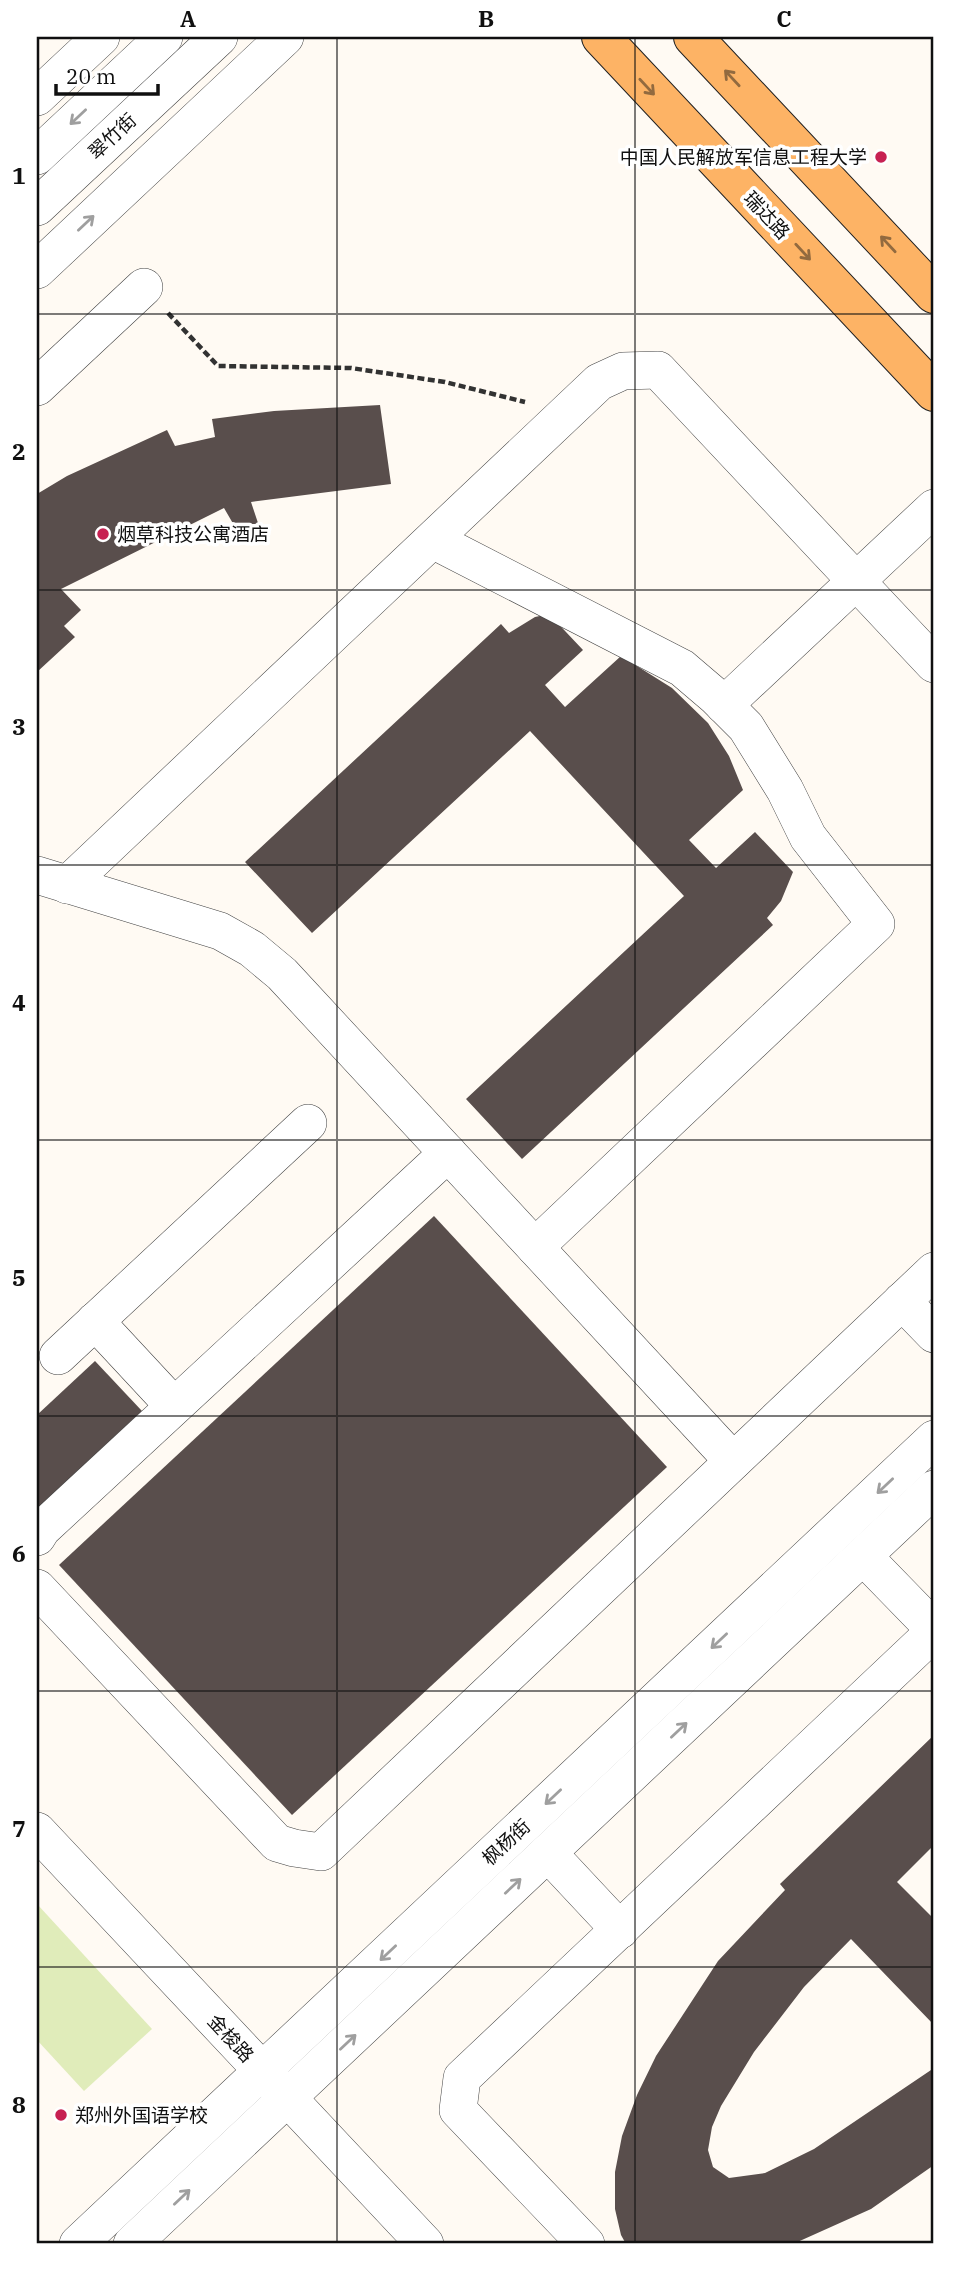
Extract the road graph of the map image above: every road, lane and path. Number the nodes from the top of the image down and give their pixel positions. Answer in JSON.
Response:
{"nodes":[{"id":1,"x":101,"y":37,"type":"edge"},
{"id":2,"x":164,"y":37,"type":"edge"},
{"id":3,"x":219,"y":37,"type":"edge"},
{"id":4,"x":285,"y":37,"type":"edge"},
{"id":5,"x":601,"y":37,"type":"edge"},
{"id":6,"x":693,"y":37,"type":"edge"},
{"id":7,"x":37,"y":97,"type":"edge"},
{"id":8,"x":37,"y":156,"type":"edge"},
{"id":9,"x":37,"y":207,"type":"edge"},
{"id":10,"x":37,"y":270,"type":"edge"},
{"id":11,"x":144,"y":287,"type":"joint"},
{"id":12,"x":934,"y":294,"type":"edge"},
{"id":13,"x":37,"y":387,"type":"edge"},
{"id":14,"x":934,"y":392,"type":"edge"},
{"id":15,"x":562,"y":418,"type":"junction"},
{"id":16,"x":934,"y":508,"type":"edge"},
{"id":17,"x":433,"y":540,"type":"junction"},
{"id":18,"x":856,"y":581,"type":"junction"},
{"id":19,"x":934,"y":664,"type":"edge"},
{"id":20,"x":724,"y":705,"type":"junction"},
{"id":21,"x":52,"y":880,"type":"edge"},
{"id":22,"x":308,"y":1123,"type":"dead end"},
{"id":23,"x":448,"y":1153,"type":"junction"},
{"id":24,"x":535,"y":1247,"type":"junction"},
{"id":25,"x":934,"y":1270,"type":"edge"},
{"id":26,"x":902,"y":1301,"type":"junction"},
{"id":27,"x":95,"y":1321,"type":"junction"},
{"id":28,"x":934,"y":1334,"type":"edge"},
{"id":29,"x":58,"y":1356,"type":"dead end"},
{"id":30,"x":174,"y":1406,"type":"junction"},
{"id":31,"x":934,"y":1439,"type":"edge"},
{"id":32,"x":733,"y":1461,"type":"junction"},
{"id":33,"x":934,"y":1489,"type":"edge"},
{"id":34,"x":37,"y":1537,"type":"edge"},
{"id":35,"x":863,"y":1556,"type":"junction"},
{"id":36,"x":37,"y":1588,"type":"edge"},
{"id":37,"x":934,"y":1630,"type":"edge"},
{"id":38,"x":37,"y":1831,"type":"edge"},
{"id":39,"x":548,"y":1853,"type":"junction"},
{"id":40,"x":620,"y":1930,"type":"junction"},
{"id":41,"x":262,"y":2071,"type":"junction"},
{"id":42,"x":288,"y":2098,"type":"junction"},
{"id":43,"x":78,"y":2244,"type":"edge"},
{"id":44,"x":132,"y":2244,"type":"edge"},
{"id":45,"x":425,"y":2244,"type":"edge"},
{"id":46,"x":586,"y":2244,"type":"edge"}],
"edges":[{"from":1,"to":7,"type":"street"},
{"from":2,"to":8,"type":"street","name":"翠竹街","one_way":true},
{"from":3,"to":9,"type":"street","name":"翠竹街"},
{"from":10,"to":4,"type":"street","one_way":true},
{"from":5,"to":14,"type":"main road","name":"瑞达路","one_way":true},
{"from":12,"to":6,"type":"main road","one_way":true},
{"from":11,"to":13,"type":"street"},
{"from":11,"to":15,"type":"path"},
{"from":15,"to":17,"type":"street"},
{"from":15,"to":18,"type":"street"},
{"from":16,"to":18,"type":"street"},
{"from":17,"to":20,"type":"street"},
{"from":17,"to":21,"type":"street"},
{"from":18,"to":19,"type":"street"},
{"from":18,"to":20,"type":"street"},
{"from":20,"to":24,"type":"street"},
{"from":21,"to":23,"type":"street"},
{"from":22,"to":27,"type":"street"},
{"from":23,"to":24,"type":"street"},
{"from":23,"to":30,"type":"street"},
{"from":24,"to":32,"type":"street"},
{"from":25,"to":26,"type":"street"},
{"from":26,"to":28,"type":"street"},
{"from":26,"to":32,"type":"street"},
{"from":27,"to":29,"type":"street"},
{"from":27,"to":30,"type":"street"},
{"from":30,"to":34,"type":"street"},
{"from":31,"to":41,"type":"street","name":"枫杨街","one_way":true},
{"from":32,"to":36,"type":"street"},
{"from":33,"to":35,"type":"street","name":"枫杨街"},
{"from":35,"to":37,"type":"street"},
{"from":39,"to":35,"type":"street","name":"枫杨街","one_way":true},
{"from":37,"to":40,"type":"street"},
{"from":38,"to":41,"type":"street","name":"金梭路"},
{"from":39,"to":40,"type":"street"},
{"from":42,"to":39,"type":"street","name":"枫杨街","one_way":true},
{"from":40,"to":46,"type":"street"},
{"from":41,"to":42,"type":"street","name":"金梭路"},
{"from":41,"to":43,"type":"street","name":"枫杨街"},
{"from":44,"to":42,"type":"street","name":"枫杨街","one_way":true},
{"from":42,"to":45,"type":"street","name":"金梭路"}]}
